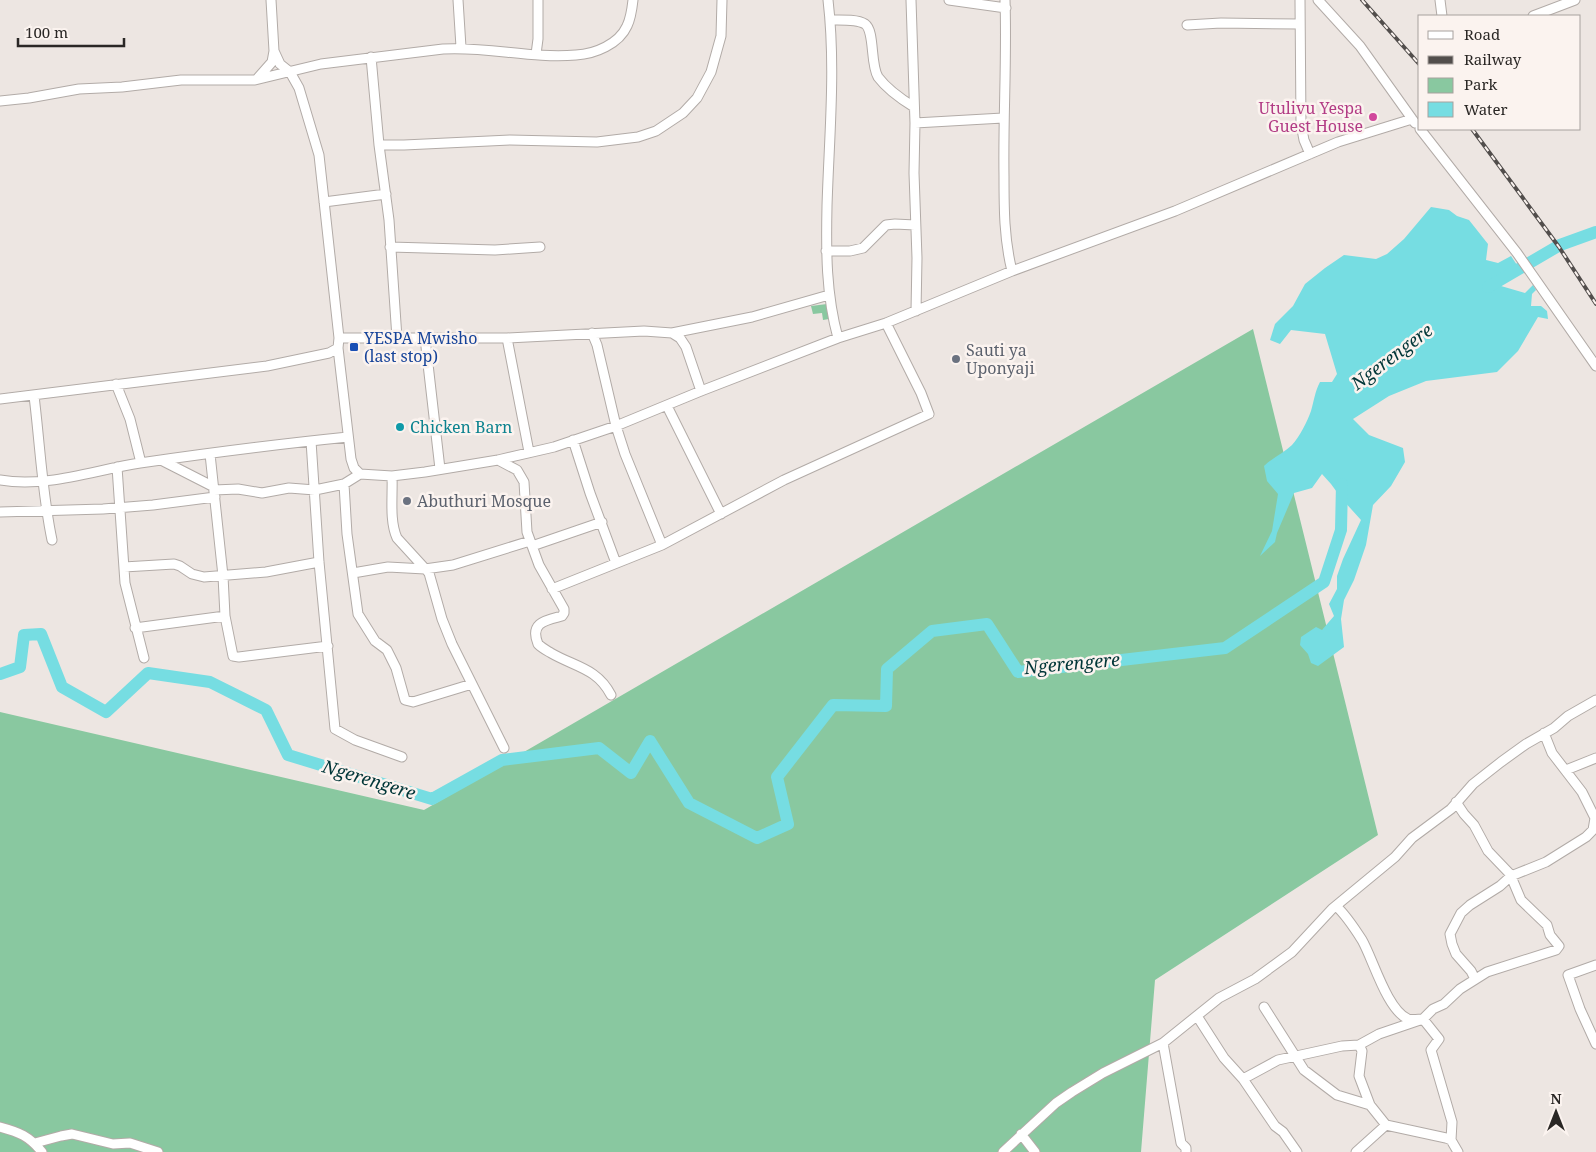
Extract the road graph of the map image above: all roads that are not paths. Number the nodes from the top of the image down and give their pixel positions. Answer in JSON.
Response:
{"nodes":[{"id":1,"x":271,"y":0,"type":"edge"},
{"id":2,"x":458,"y":0,"type":"edge"},
{"id":3,"x":538,"y":0,"type":"edge"},
{"id":4,"x":633,"y":0,"type":"edge"},
{"id":5,"x":722,"y":0,"type":"edge"},
{"id":6,"x":828,"y":0,"type":"edge"},
{"id":7,"x":911,"y":0,"type":"edge"},
{"id":8,"x":949,"y":0,"type":"edge"},
{"id":9,"x":1300,"y":0,"type":"edge"},
{"id":10,"x":1318,"y":0,"type":"edge"},
{"id":11,"x":1440,"y":0,"type":"edge"},
{"id":12,"x":1575,"y":0,"type":"edge"},
{"id":13,"x":1006,"y":4,"type":"edge"},
{"id":14,"x":1442,"y":15,"type":"edge"},
{"id":15,"x":1536,"y":15,"type":"edge"},
{"id":16,"x":830,"y":20,"type":"junction"},
{"id":17,"x":1299,"y":24,"type":"junction"},
{"id":18,"x":1187,"y":25,"type":"dead end"},
{"id":19,"x":461,"y":47,"type":"junction"},
{"id":20,"x":274,"y":51,"type":"junction"},
{"id":21,"x":536,"y":54,"type":"junction"},
{"id":22,"x":371,"y":57,"type":"junction"},
{"id":23,"x":290,"y":72,"type":"junction"},
{"id":24,"x":254,"y":80,"type":"junction"},
{"id":25,"x":0,"y":101,"type":"edge"},
{"id":26,"x":914,"y":107,"type":"junction"},
{"id":27,"x":1003,"y":118,"type":"junction"},
{"id":28,"x":1412,"y":119,"type":"junction"},
{"id":29,"x":915,"y":123,"type":"junction"},
{"id":30,"x":1418,"y":126,"type":"edge"},
{"id":31,"x":1421,"y":130,"type":"edge"},
{"id":32,"x":379,"y":145,"type":"junction"},
{"id":33,"x":1310,"y":154,"type":"junction"},
{"id":34,"x":386,"y":194,"type":"junction"},
{"id":35,"x":324,"y":202,"type":"junction"},
{"id":36,"x":915,"y":225,"type":"junction"},
{"id":37,"x":390,"y":247,"type":"junction"},
{"id":38,"x":540,"y":247,"type":"dead end"},
{"id":39,"x":826,"y":251,"type":"junction"},
{"id":40,"x":1012,"y":270,"type":"junction"},
{"id":41,"x":829,"y":295,"type":"junction"},
{"id":42,"x":916,"y":311,"type":"junction"},
{"id":43,"x":886,"y":323,"type":"junction"},
{"id":44,"x":592,"y":332,"type":"junction"},
{"id":45,"x":672,"y":333,"type":"junction"},
{"id":46,"x":339,"y":338,"type":"junction"},
{"id":47,"x":397,"y":338,"type":"junction"},
{"id":48,"x":425,"y":338,"type":"junction"},
{"id":49,"x":506,"y":338,"type":"junction"},
{"id":50,"x":838,"y":338,"type":"junction"},
{"id":51,"x":338,"y":348,"type":"junction"},
{"id":52,"x":1596,"y":366,"type":"edge"},
{"id":53,"x":116,"y":384,"type":"junction"},
{"id":54,"x":701,"y":391,"type":"junction"},
{"id":55,"x":34,"y":396,"type":"junction"},
{"id":56,"x":0,"y":399,"type":"edge"},
{"id":57,"x":666,"y":406,"type":"junction"},
{"id":58,"x":616,"y":426,"type":"junction"},
{"id":59,"x":348,"y":437,"type":"junction"},
{"id":60,"x":573,"y":440,"type":"junction"},
{"id":61,"x":311,"y":441,"type":"junction"},
{"id":62,"x":529,"y":452,"type":"junction"},
{"id":63,"x":210,"y":454,"type":"junction"},
{"id":64,"x":163,"y":460,"type":"junction"},
{"id":65,"x":498,"y":460,"type":"junction"},
{"id":66,"x":140,"y":463,"type":"junction"},
{"id":67,"x":117,"y":467,"type":"junction"},
{"id":68,"x":440,"y":470,"type":"junction"},
{"id":69,"x":360,"y":474,"type":"junction"},
{"id":70,"x":392,"y":476,"type":"junction"},
{"id":71,"x":0,"y":480,"type":"edge"},
{"id":72,"x":42,"y":481,"type":"junction"},
{"id":73,"x":344,"y":484,"type":"junction"},
{"id":74,"x":314,"y":490,"type":"junction"},
{"id":75,"x":214,"y":491,"type":"junction"},
{"id":76,"x":121,"y":508,"type":"junction"},
{"id":77,"x":46,"y":511,"type":"junction"},
{"id":78,"x":0,"y":512,"type":"edge"},
{"id":79,"x":721,"y":514,"type":"junction"},
{"id":80,"x":602,"y":522,"type":"junction"},
{"id":81,"x":52,"y":540,"type":"dead end"},
{"id":82,"x":531,"y":544,"type":"junction"},
{"id":83,"x":662,"y":545,"type":"junction"},
{"id":84,"x":319,"y":562,"type":"junction"},
{"id":85,"x":616,"y":563,"type":"junction"},
{"id":86,"x":124,"y":567,"type":"junction"},
{"id":87,"x":425,"y":569,"type":"junction"},
{"id":88,"x":353,"y":573,"type":"junction"},
{"id":89,"x":223,"y":576,"type":"junction"},
{"id":90,"x":552,"y":589,"type":"junction"},
{"id":91,"x":225,"y":616,"type":"junction"},
{"id":92,"x":135,"y":628,"type":"junction"},
{"id":93,"x":328,"y":646,"type":"junction"},
{"id":94,"x":144,"y":658,"type":"dead end"},
{"id":95,"x":472,"y":684,"type":"junction"},
{"id":96,"x":611,"y":695,"type":"dead end"},
{"id":97,"x":1596,"y":700,"type":"edge"},
{"id":98,"x":1544,"y":733,"type":"junction"},
{"id":99,"x":504,"y":748,"type":"dead end"},
{"id":100,"x":402,"y":757,"type":"dead end"},
{"id":101,"x":1596,"y":758,"type":"edge"},
{"id":102,"x":1566,"y":770,"type":"junction"},
{"id":103,"x":1456,"y":802,"type":"junction"},
{"id":104,"x":1595,"y":831,"type":"edge"},
{"id":105,"x":1511,"y":876,"type":"junction"},
{"id":106,"x":1336,"y":906,"type":"junction"},
{"id":107,"x":1596,"y":965,"type":"edge"},
{"id":108,"x":1475,"y":978,"type":"junction"},
{"id":109,"x":1264,"y":1008,"type":"dead end"},
{"id":110,"x":1197,"y":1016,"type":"junction"},
{"id":111,"x":1423,"y":1018,"type":"junction"},
{"id":112,"x":1595,"y":1039,"type":"edge"},
{"id":113,"x":1163,"y":1043,"type":"junction"},
{"id":114,"x":1359,"y":1045,"type":"junction"},
{"id":115,"x":1296,"y":1058,"type":"junction"},
{"id":116,"x":1243,"y":1078,"type":"junction"},
{"id":117,"x":1370,"y":1105,"type":"junction"},
{"id":118,"x":1386,"y":1125,"type":"junction"},
{"id":119,"x":0,"y":1127,"type":"edge"},
{"id":120,"x":1021,"y":1134,"type":"junction"},
{"id":121,"x":1451,"y":1140,"type":"junction"},
{"id":122,"x":35,"y":1143,"type":"junction"},
{"id":123,"x":42,"y":1152,"type":"edge"},
{"id":124,"x":158,"y":1152,"type":"edge"},
{"id":125,"x":1003,"y":1152,"type":"edge"},
{"id":126,"x":1035,"y":1152,"type":"edge"},
{"id":127,"x":1186,"y":1152,"type":"edge"},
{"id":128,"x":1297,"y":1152,"type":"edge"},
{"id":129,"x":1356,"y":1152,"type":"edge"},
{"id":130,"x":1458,"y":1152,"type":"edge"}],
"edges":[{"from":1,"to":20,"type":"street"},
{"from":2,"to":19,"type":"street"},
{"from":3,"to":21,"type":"street"},
{"from":4,"to":21,"type":"street"},
{"from":5,"to":32,"type":"street"},
{"from":6,"to":16,"type":"street"},
{"from":7,"to":26,"type":"street"},
{"from":8,"to":13,"type":"street"},
{"from":9,"to":17,"type":"street"},
{"from":10,"to":28,"type":"street"},
{"from":11,"to":14,"type":"street"},
{"from":12,"to":15,"type":"street"},
{"from":13,"to":27,"type":"street"},
{"from":16,"to":26,"type":"street"},
{"from":16,"to":39,"type":"street"},
{"from":17,"to":18,"type":"street"},
{"from":17,"to":33,"type":"street"},
{"from":19,"to":21,"type":"street"},
{"from":19,"to":22,"type":"street"},
{"from":20,"to":23,"type":"street"},
{"from":20,"to":24,"type":"street"},
{"from":22,"to":23,"type":"street"},
{"from":22,"to":32,"type":"street"},
{"from":23,"to":24,"type":"street"},
{"from":23,"to":35,"type":"street"},
{"from":24,"to":25,"type":"street"},
{"from":26,"to":29,"type":"street"},
{"from":27,"to":29,"type":"street"},
{"from":27,"to":40,"type":"street"},
{"from":28,"to":30,"type":"street"},
{"from":28,"to":33,"type":"street"},
{"from":29,"to":36,"type":"street"},
{"from":31,"to":52,"type":"street"},
{"from":32,"to":34,"type":"street"},
{"from":33,"to":40,"type":"street"},
{"from":34,"to":35,"type":"street"},
{"from":34,"to":37,"type":"street"},
{"from":35,"to":46,"type":"street"},
{"from":36,"to":39,"type":"street"},
{"from":36,"to":42,"type":"street"},
{"from":37,"to":38,"type":"street"},
{"from":37,"to":47,"type":"street"},
{"from":39,"to":41,"type":"street"},
{"from":40,"to":42,"type":"street"},
{"from":41,"to":45,"type":"street"},
{"from":41,"to":50,"type":"street"},
{"from":42,"to":43,"type":"street"},
{"from":43,"to":50,"type":"street"},
{"from":43,"to":79,"type":"street"},
{"from":44,"to":45,"type":"street"},
{"from":44,"to":49,"type":"street"},
{"from":44,"to":58,"type":"street"},
{"from":45,"to":54,"type":"street"},
{"from":46,"to":47,"type":"street"},
{"from":46,"to":51,"type":"street"},
{"from":47,"to":48,"type":"street"},
{"from":48,"to":49,"type":"street"},
{"from":48,"to":68,"type":"street"},
{"from":49,"to":62,"type":"street"},
{"from":50,"to":54,"type":"street"},
{"from":51,"to":53,"type":"street"},
{"from":51,"to":59,"type":"street"},
{"from":53,"to":55,"type":"street"},
{"from":53,"to":66,"type":"street"},
{"from":54,"to":57,"type":"street"},
{"from":55,"to":56,"type":"street"},
{"from":55,"to":72,"type":"street"},
{"from":57,"to":58,"type":"street"},
{"from":57,"to":79,"type":"street"},
{"from":58,"to":60,"type":"street"},
{"from":58,"to":83,"type":"street"},
{"from":59,"to":61,"type":"street"},
{"from":59,"to":69,"type":"street"},
{"from":60,"to":62,"type":"street"},
{"from":60,"to":80,"type":"street"},
{"from":61,"to":63,"type":"street"},
{"from":61,"to":74,"type":"street"},
{"from":62,"to":65,"type":"street"},
{"from":63,"to":64,"type":"street"},
{"from":63,"to":75,"type":"street"},
{"from":64,"to":66,"type":"street"},
{"from":64,"to":75,"type":"street"},
{"from":65,"to":68,"type":"street"},
{"from":65,"to":82,"type":"street"},
{"from":66,"to":67,"type":"street"},
{"from":67,"to":72,"type":"street"},
{"from":67,"to":76,"type":"street"},
{"from":68,"to":70,"type":"street"},
{"from":69,"to":70,"type":"street"},
{"from":69,"to":73,"type":"street"},
{"from":70,"to":87,"type":"street"},
{"from":71,"to":72,"type":"street"},
{"from":72,"to":77,"type":"street"},
{"from":73,"to":74,"type":"street"},
{"from":73,"to":88,"type":"street"},
{"from":74,"to":75,"type":"street"},
{"from":74,"to":84,"type":"street"},
{"from":75,"to":76,"type":"street"},
{"from":75,"to":89,"type":"street"},
{"from":76,"to":77,"type":"street"},
{"from":76,"to":86,"type":"street"},
{"from":77,"to":78,"type":"street"},
{"from":77,"to":81,"type":"street"},
{"from":79,"to":83,"type":"street"},
{"from":80,"to":82,"type":"street"},
{"from":80,"to":85,"type":"street"},
{"from":82,"to":87,"type":"street"},
{"from":82,"to":90,"type":"street"},
{"from":83,"to":85,"type":"street"},
{"from":84,"to":89,"type":"street"},
{"from":84,"to":93,"type":"street"},
{"from":85,"to":90,"type":"street"},
{"from":86,"to":89,"type":"street"},
{"from":86,"to":92,"type":"street"},
{"from":87,"to":88,"type":"street"},
{"from":87,"to":95,"type":"street"},
{"from":88,"to":95,"type":"street"},
{"from":89,"to":91,"type":"street"},
{"from":90,"to":96,"type":"street"},
{"from":91,"to":92,"type":"street"},
{"from":91,"to":93,"type":"street"},
{"from":92,"to":94,"type":"street"},
{"from":93,"to":100,"type":"street"},
{"from":95,"to":99,"type":"street"},
{"from":97,"to":98,"type":"street"},
{"from":98,"to":102,"type":"street"},
{"from":98,"to":103,"type":"street"},
{"from":101,"to":102,"type":"street"},
{"from":102,"to":104,"type":"street"},
{"from":103,"to":105,"type":"street"},
{"from":103,"to":106,"type":"street"},
{"from":104,"to":105,"type":"street"},
{"from":105,"to":108,"type":"street"},
{"from":105,"to":108,"type":"street"},
{"from":106,"to":110,"type":"street"},
{"from":106,"to":111,"type":"street"},
{"from":107,"to":112,"type":"street"},
{"from":108,"to":111,"type":"street"},
{"from":109,"to":115,"type":"street"},
{"from":110,"to":113,"type":"street"},
{"from":110,"to":116,"type":"street"},
{"from":111,"to":114,"type":"street"},
{"from":111,"to":121,"type":"street"},
{"from":113,"to":120,"type":"street"},
{"from":113,"to":127,"type":"street"},
{"from":114,"to":115,"type":"street"},
{"from":114,"to":117,"type":"street"},
{"from":115,"to":116,"type":"street"},
{"from":115,"to":117,"type":"street"},
{"from":116,"to":128,"type":"street"},
{"from":117,"to":118,"type":"street"},
{"from":118,"to":121,"type":"street"},
{"from":118,"to":129,"type":"street"},
{"from":119,"to":122,"type":"street"},
{"from":120,"to":125,"type":"street"},
{"from":120,"to":126,"type":"street"},
{"from":121,"to":130,"type":"street"},
{"from":122,"to":123,"type":"street"},
{"from":122,"to":124,"type":"street"}]}
